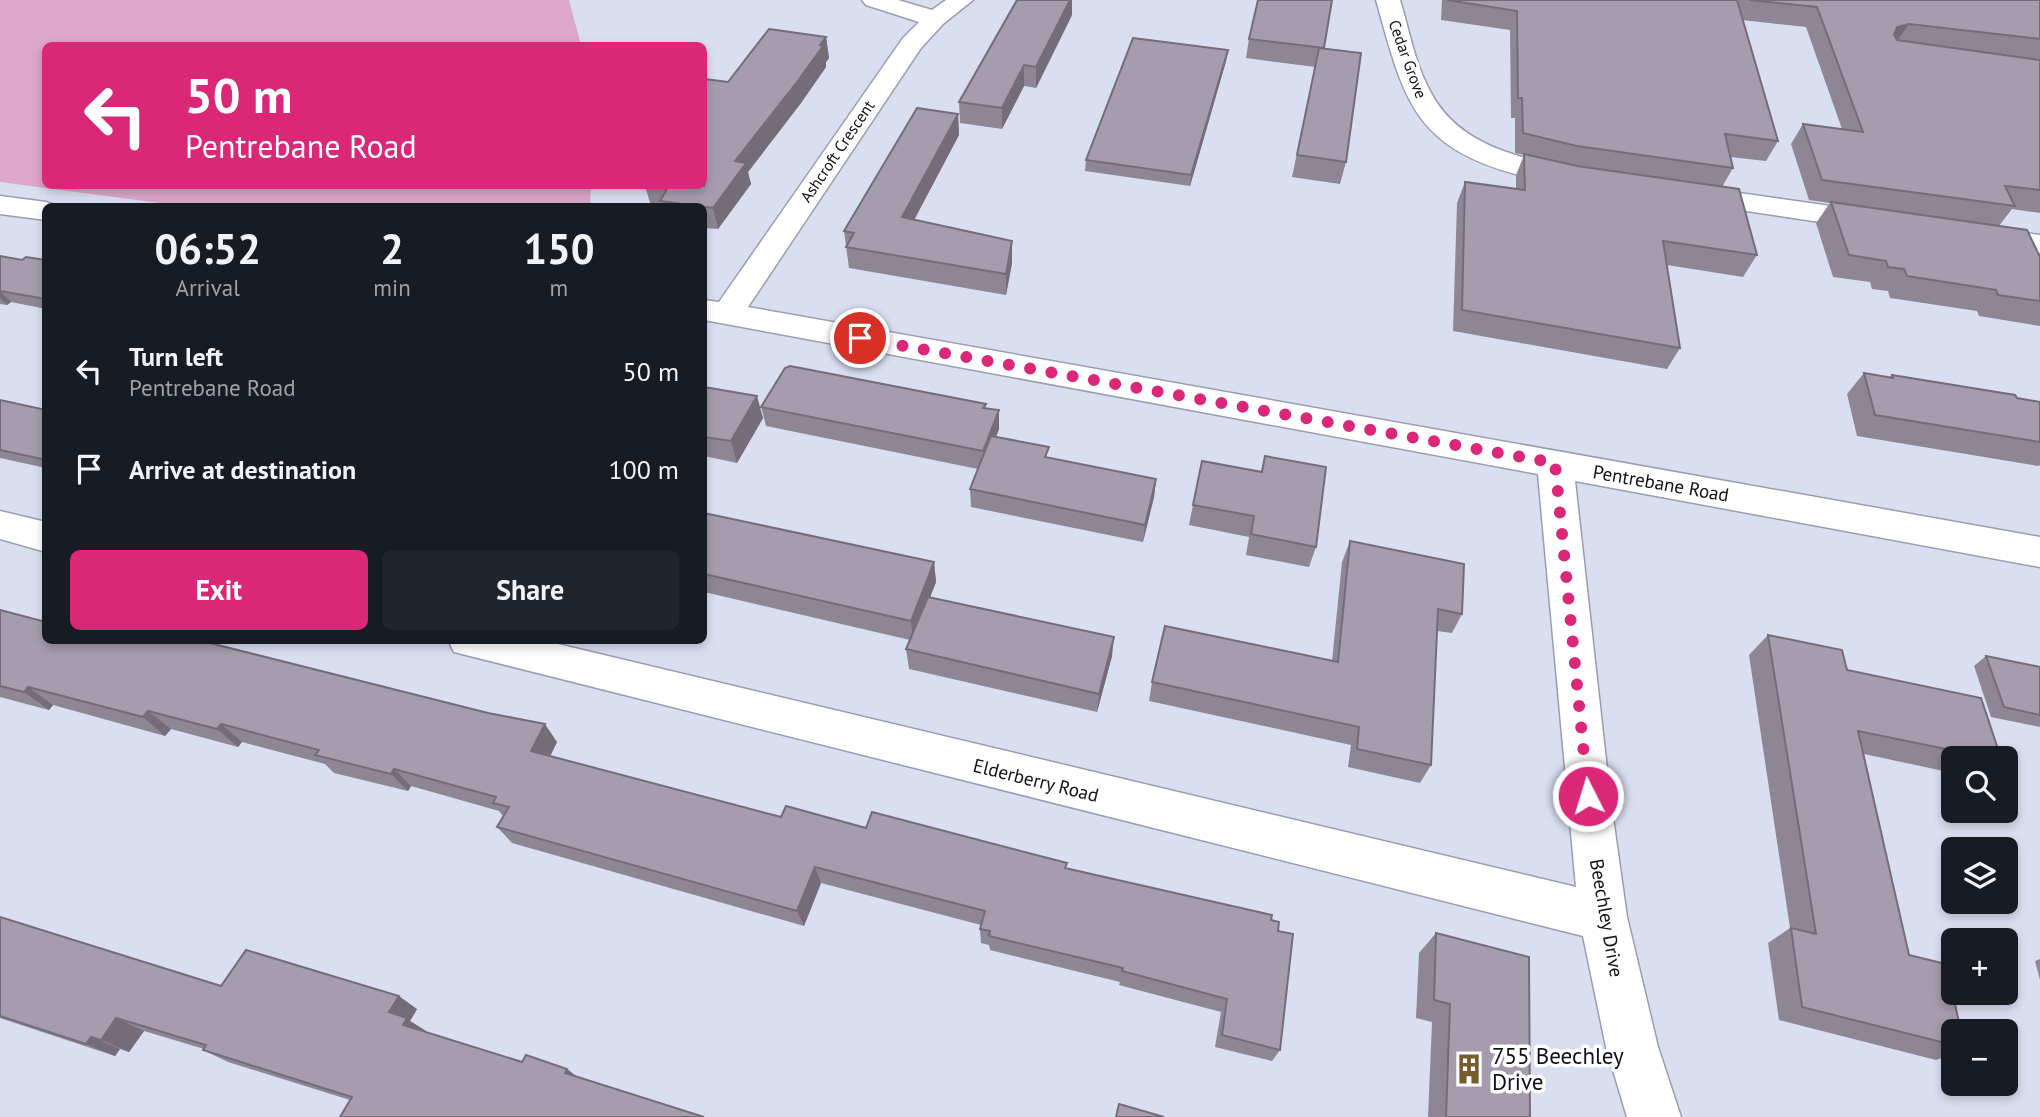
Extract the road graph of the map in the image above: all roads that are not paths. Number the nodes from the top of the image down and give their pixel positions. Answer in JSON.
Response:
{"nodes":[{"id":1,"x":874,"y":0,"type":"edge"},
{"id":2,"x":961,"y":0,"type":"edge"},
{"id":3,"x":1388,"y":0,"type":"edge"},
{"id":4,"x":935,"y":19,"type":"junction"},
{"id":5,"x":1593,"y":181,"type":"edge"},
{"id":6,"x":1658,"y":190,"type":"edge"},
{"id":7,"x":0,"y":205,"type":"edge"},
{"id":8,"x":42,"y":210,"type":"edge"},
{"id":9,"x":1894,"y":224,"type":"edge"},
{"id":10,"x":1960,"y":233,"type":"edge"},
{"id":11,"x":2040,"y":244,"type":"edge"},
{"id":12,"x":715,"y":312,"type":"edge"},
{"id":13,"x":1555,"y":463,"type":"junction"},
{"id":14,"x":0,"y":525,"type":"edge"},
{"id":15,"x":42,"y":536,"type":"edge"},
{"id":16,"x":2040,"y":552,"type":"edge"},
{"id":17,"x":484,"y":644,"type":"edge"},
{"id":18,"x":1603,"y":917,"type":"junction"},
{"id":19,"x":1654,"y":1117,"type":"edge"}],
"edges":[{"from":1,"to":4,"type":"street"},
{"from":2,"to":4,"type":"street","name":"Ashcroft Crescent"},
{"from":3,"to":5,"type":"street","name":"Cedar Grove"},
{"from":4,"to":12,"type":"street","name":"Ashcroft Crescent"},
{"from":6,"to":9,"type":"street"},
{"from":7,"to":8,"type":"street"},
{"from":10,"to":11,"type":"street"},
{"from":12,"to":13,"type":"street","name":"Pentrebane Road"},
{"from":13,"to":16,"type":"street","name":"Pentrebane Road"},
{"from":13,"to":18,"type":"street","name":"Beechley Drive"},
{"from":14,"to":15,"type":"street"},
{"from":17,"to":18,"type":"street","name":"Elderberry Road"},
{"from":18,"to":19,"type":"street","name":"Beechley Drive"}]}
